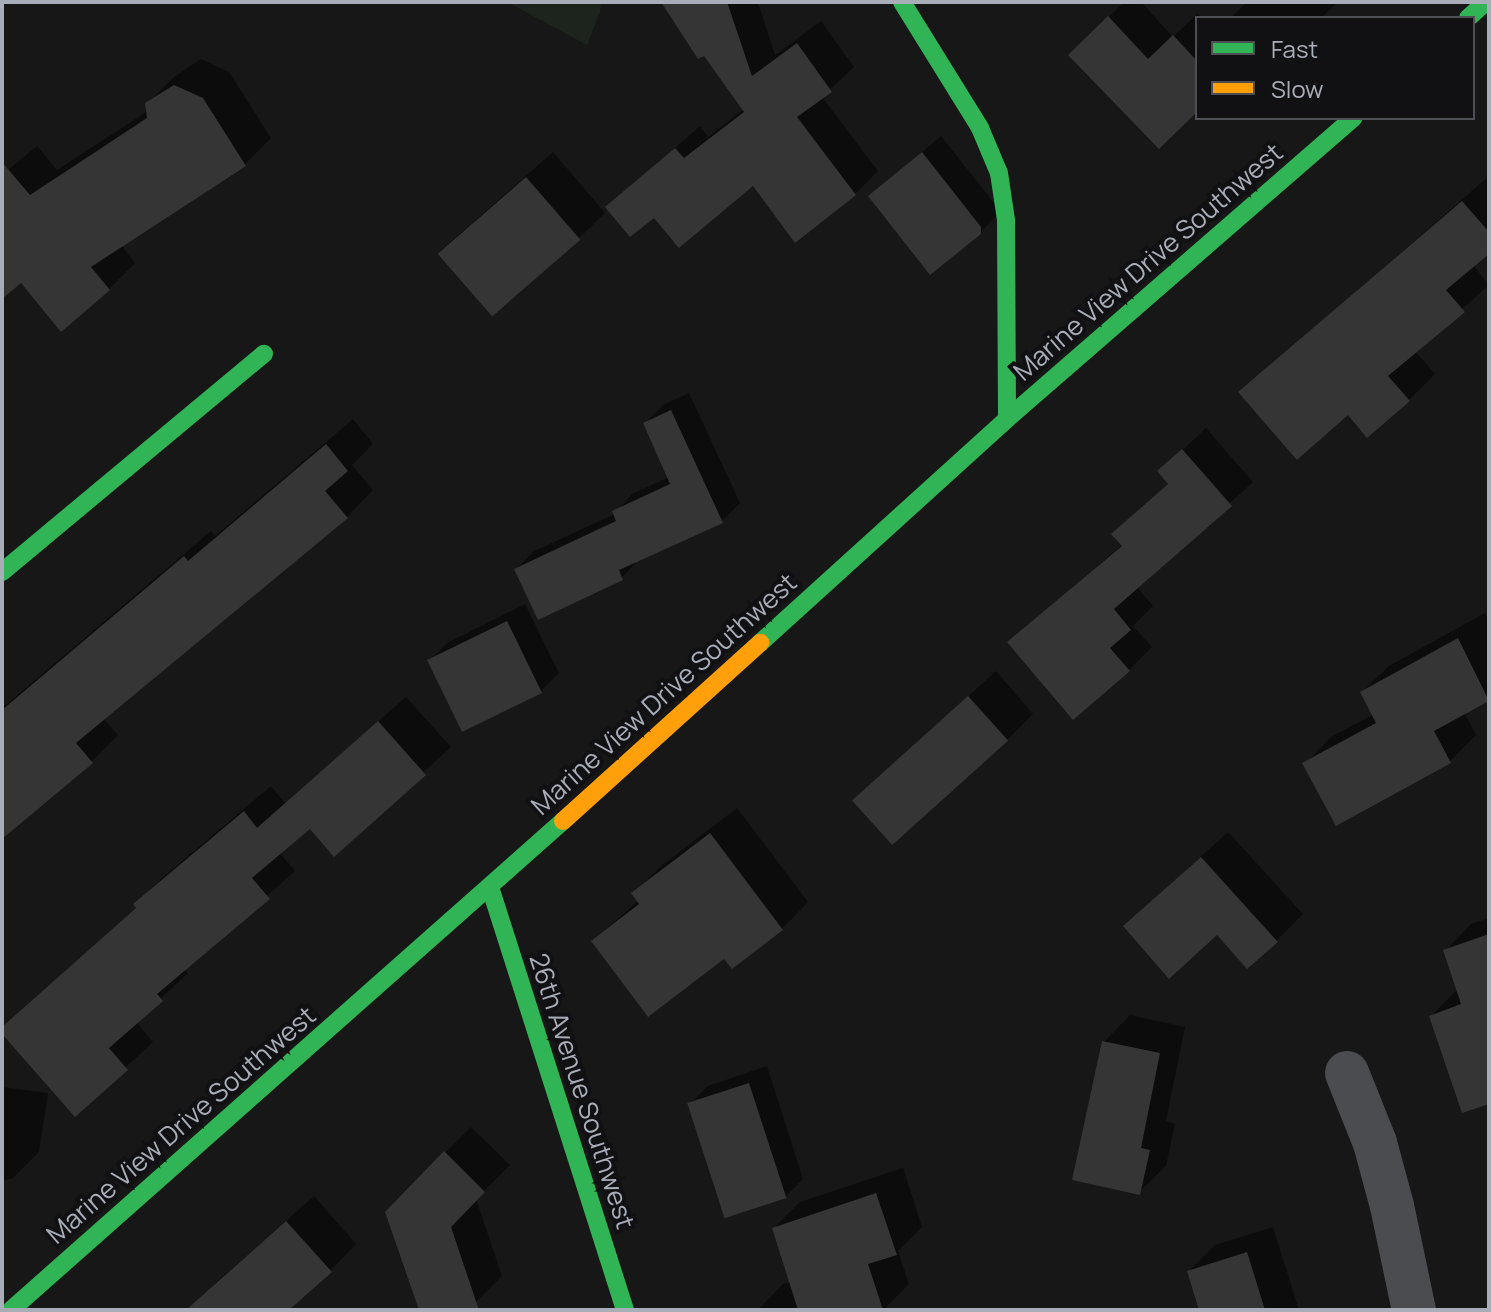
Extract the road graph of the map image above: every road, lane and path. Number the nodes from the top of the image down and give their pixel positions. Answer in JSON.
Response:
{"nodes":[{"id":1,"x":902,"y":2,"type":"edge"},
{"id":2,"x":1486,"y":2,"type":"edge"},
{"id":3,"x":1470,"y":16,"type":"edge"},
{"id":4,"x":1351,"y":120,"type":"edge"},
{"id":5,"x":264,"y":354,"type":"dead end"},
{"id":6,"x":1007,"y":419,"type":"junction"},
{"id":7,"x":2,"y":572,"type":"edge"},
{"id":8,"x":490,"y":887,"type":"junction"},
{"id":9,"x":1347,"y":1073,"type":"dead end"},
{"id":10,"x":11,"y":1310,"type":"edge"},
{"id":11,"x":625,"y":1310,"type":"edge"},
{"id":12,"x":1414,"y":1310,"type":"edge"}],
"edges":[{"from":1,"to":6,"type":"street"},
{"from":2,"to":3,"type":"street"},
{"from":4,"to":6,"type":"street","name":"Marine View Drive Southwest"},
{"from":5,"to":7,"type":"street"},
{"from":6,"to":8,"type":"street","name":"Marine View Drive Southwest"},
{"from":8,"to":10,"type":"street","name":"Marine View Drive Southwest"},
{"from":8,"to":11,"type":"street","name":"26th Avenue Southwest"},
{"from":9,"to":12,"type":"street"}]}
